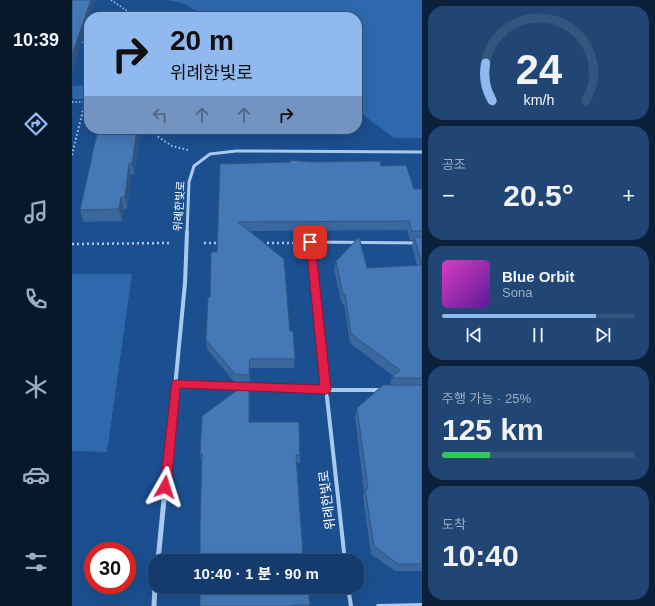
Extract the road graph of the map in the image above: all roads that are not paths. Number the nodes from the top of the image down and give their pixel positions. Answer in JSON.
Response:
{"nodes":[{"id":1,"x":422,"y":152,"type":"edge"},
{"id":2,"x":422,"y":243,"type":"edge"},
{"id":3,"x":176,"y":384,"type":"junction"},
{"id":4,"x":326,"y":390,"type":"junction"},
{"id":5,"x":392,"y":390,"type":"edge"},
{"id":6,"x":159,"y":554,"type":"edge"},
{"id":7,"x":344,"y":554,"type":"edge"},
{"id":8,"x":155,"y":594,"type":"edge"},
{"id":9,"x":349,"y":594,"type":"edge"},
{"id":10,"x":422,"y":605,"type":"edge"},
{"id":11,"x":154,"y":606,"type":"edge"},
{"id":12,"x":351,"y":606,"type":"edge"},
{"id":13,"x":378,"y":606,"type":"edge"}],
"edges":[{"from":1,"to":3,"type":"street","name":"위례한빛로"},
{"from":2,"to":4,"type":"lane","name":"위례한빛로"},
{"from":3,"to":4,"type":"street"},
{"from":3,"to":6,"type":"street","name":"위례한빛로"},
{"from":4,"to":5,"type":"street"},
{"from":4,"to":7,"type":"lane","name":"위례한빛로"},
{"from":8,"to":11,"type":"street"},
{"from":9,"to":12,"type":"lane"},
{"from":10,"to":13,"type":"lane"}]}
